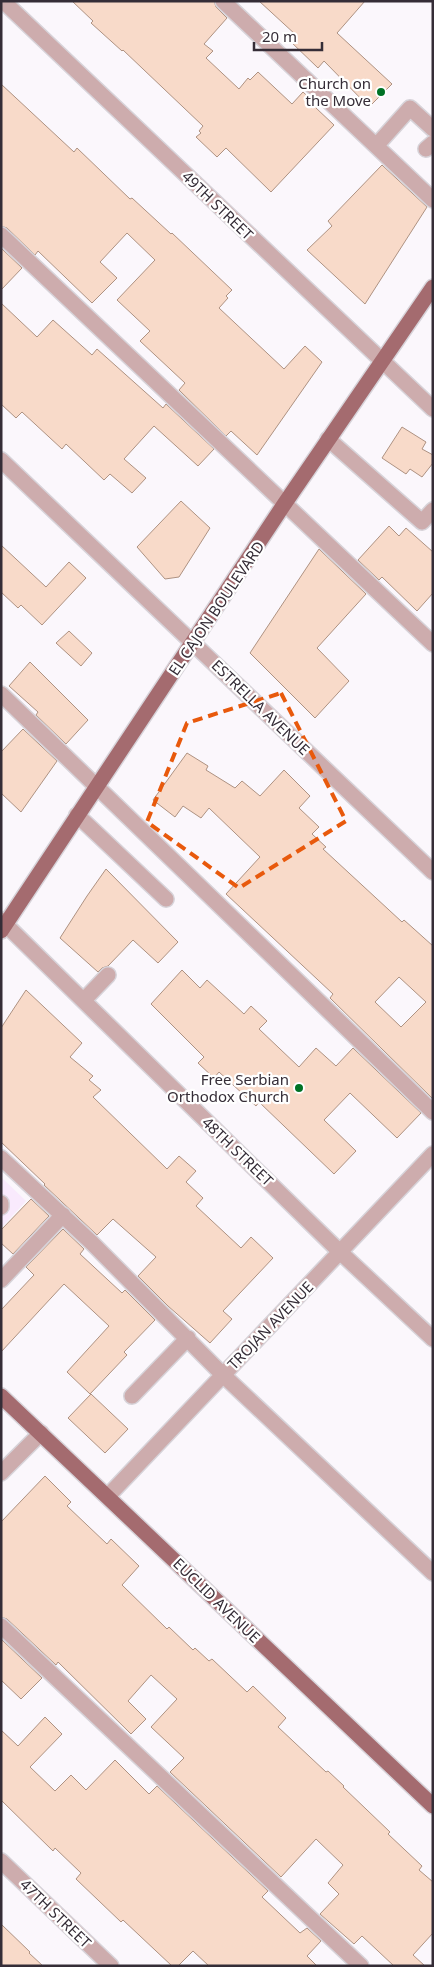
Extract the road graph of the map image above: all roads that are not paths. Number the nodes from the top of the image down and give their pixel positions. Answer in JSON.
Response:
{"nodes":[{"id":1,"x":3,"y":1,"type":"edge"},
{"id":2,"x":223,"y":1,"type":"edge"},
{"id":3,"x":433,"y":129,"type":"edge"},
{"id":4,"x":376,"y":146,"type":"junction"},
{"id":5,"x":433,"y":200,"type":"edge"},
{"id":6,"x":1,"y":235,"type":"edge"},
{"id":7,"x":431,"y":293,"type":"edge"},
{"id":8,"x":382,"y":361,"type":"junction"},
{"id":9,"x":433,"y":409,"type":"edge"},
{"id":10,"x":328,"y":440,"type":"junction"},
{"id":11,"x":1,"y":460,"type":"edge"},
{"id":12,"x":285,"y":503,"type":"junction"},
{"id":13,"x":433,"y":510,"type":"edge"},
{"id":14,"x":193,"y":643,"type":"junction"},
{"id":15,"x":433,"y":644,"type":"edge"},
{"id":16,"x":1,"y":694,"type":"edge"},
{"id":17,"x":97,"y":785,"type":"junction"},
{"id":18,"x":77,"y":815,"type":"junction"},
{"id":19,"x":433,"y":872,"type":"edge"},
{"id":20,"x":166,"y":899,"type":"dead end"},
{"id":21,"x":3,"y":925,"type":"edge"},
{"id":22,"x":108,"y":975,"type":"dead end"},
{"id":23,"x":84,"y":1000,"type":"junction"},
{"id":24,"x":433,"y":1112,"type":"edge"},
{"id":25,"x":433,"y":1154,"type":"edge"},
{"id":26,"x":1,"y":1158,"type":"edge"},
{"id":27,"x":1,"y":1202,"type":"edge"},
{"id":28,"x":1,"y":1207,"type":"edge"},
{"id":29,"x":63,"y":1215,"type":"junction"},
{"id":30,"x":340,"y":1252,"type":"junction"},
{"id":31,"x":1,"y":1280,"type":"edge"},
{"id":32,"x":188,"y":1338,"type":"junction"},
{"id":33,"x":433,"y":1340,"type":"edge"},
{"id":34,"x":224,"y":1375,"type":"junction"},
{"id":35,"x":132,"y":1396,"type":"dead end"},
{"id":36,"x":3,"y":1401,"type":"edge"},
{"id":37,"x":41,"y":1433,"type":"junction"},
{"id":38,"x":1,"y":1473,"type":"edge"},
{"id":39,"x":108,"y":1496,"type":"junction"},
{"id":40,"x":433,"y":1573,"type":"edge"},
{"id":41,"x":1,"y":1626,"type":"edge"},
{"id":42,"x":433,"y":1806,"type":"edge"},
{"id":43,"x":1,"y":1861,"type":"edge"},
{"id":44,"x":111,"y":1966,"type":"edge"},
{"id":45,"x":361,"y":1966,"type":"edge"}],
"edges":[{"from":1,"to":8,"type":"street","name":"49TH STREET"},
{"from":2,"to":4,"type":"street"},
{"from":3,"to":4,"type":"street"},
{"from":4,"to":5,"type":"street"},
{"from":6,"to":12,"type":"street"},
{"from":7,"to":8,"type":"main road","name":"EL CAJON BOULEVARD"},
{"from":8,"to":9,"type":"street","name":"49TH STREET"},
{"from":8,"to":10,"type":"main road","name":"EL CAJON BOULEVARD"},
{"from":10,"to":12,"type":"main road","name":"EL CAJON BOULEVARD"},
{"from":10,"to":13,"type":"street"},
{"from":11,"to":14,"type":"street","name":"ESTRELLA AVENUE"},
{"from":12,"to":14,"type":"main road","name":"EL CAJON BOULEVARD"},
{"from":12,"to":15,"type":"street"},
{"from":14,"to":17,"type":"main road","name":"EL CAJON BOULEVARD"},
{"from":14,"to":19,"type":"street","name":"ESTRELLA AVENUE"},
{"from":16,"to":17,"type":"street"},
{"from":17,"to":18,"type":"main road","name":"EL CAJON BOULEVARD"},
{"from":17,"to":24,"type":"street"},
{"from":18,"to":20,"type":"street"},
{"from":18,"to":21,"type":"main road","name":"EL CAJON BOULEVARD"},
{"from":21,"to":23,"type":"street","name":"48TH STREET"},
{"from":22,"to":23,"type":"street"},
{"from":23,"to":30,"type":"street","name":"48TH STREET"},
{"from":25,"to":30,"type":"street","name":"TROJAN AVENUE"},
{"from":26,"to":29,"type":"street"},
{"from":27,"to":28,"type":"street"},
{"from":29,"to":31,"type":"street"},
{"from":29,"to":32,"type":"street"},
{"from":30,"to":33,"type":"street","name":"48TH STREET"},
{"from":30,"to":34,"type":"street","name":"TROJAN AVENUE"},
{"from":32,"to":34,"type":"street"},
{"from":32,"to":35,"type":"street"},
{"from":34,"to":39,"type":"street","name":"TROJAN AVENUE"},
{"from":34,"to":40,"type":"street"},
{"from":36,"to":37,"type":"main road","name":"EUCLID AVENUE"},
{"from":37,"to":38,"type":"street"},
{"from":37,"to":39,"type":"main road","name":"EUCLID AVENUE"},
{"from":39,"to":42,"type":"main road","name":"EUCLID AVENUE"},
{"from":41,"to":45,"type":"street"},
{"from":43,"to":44,"type":"street","name":"47TH STREET"}]}
